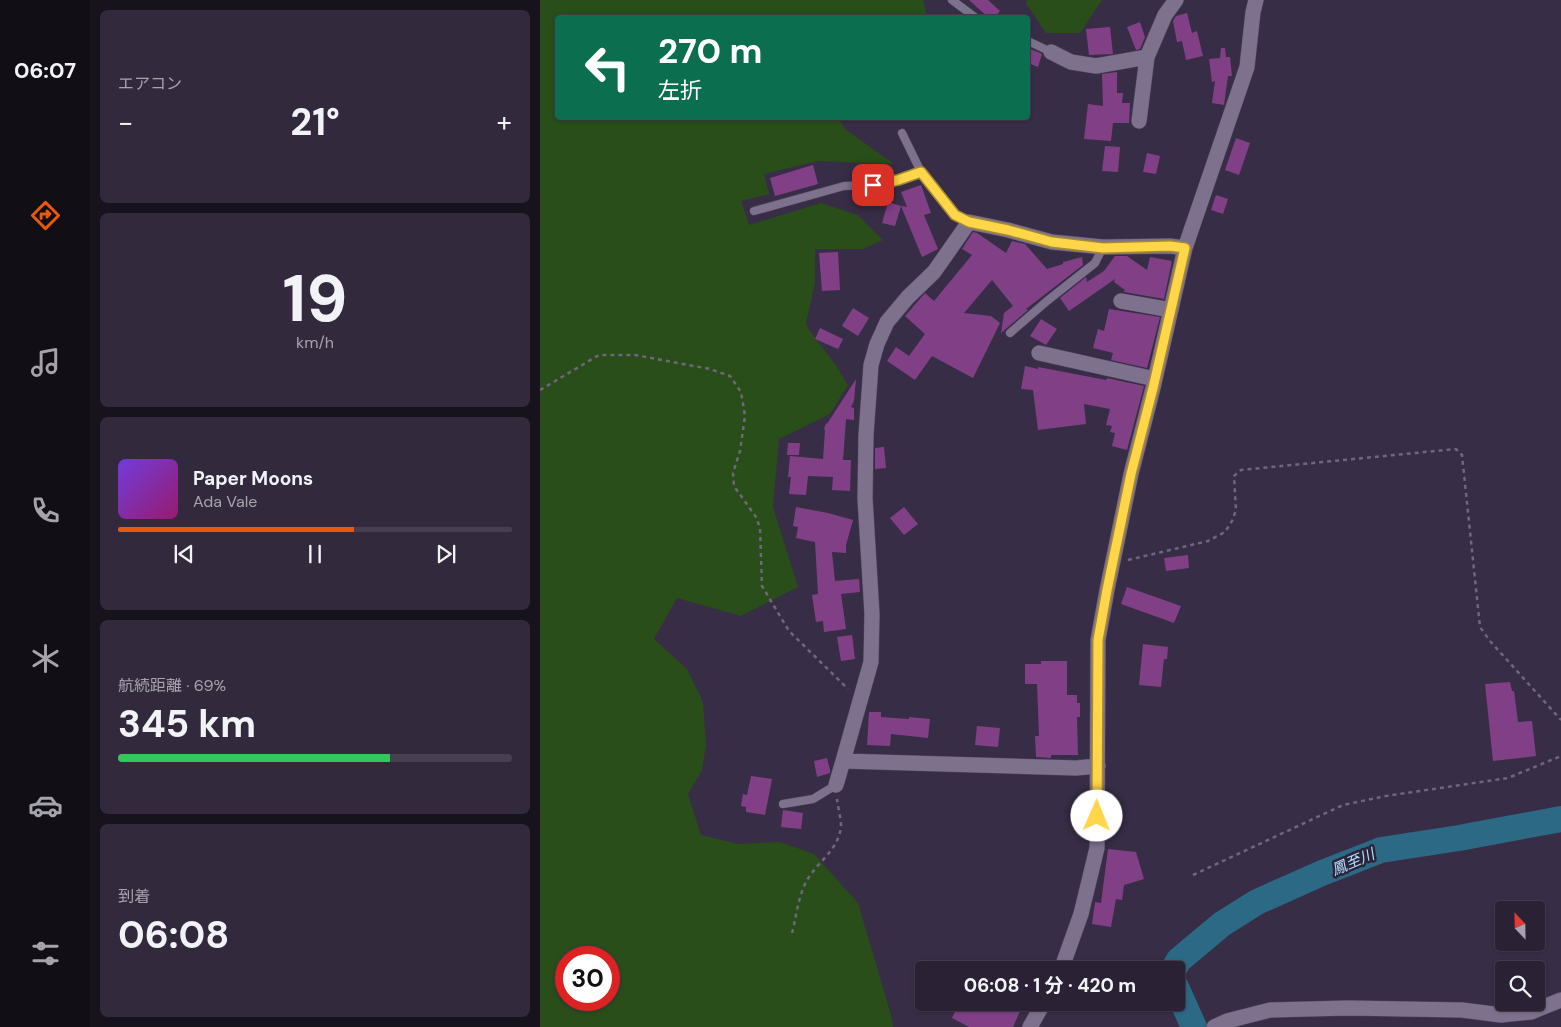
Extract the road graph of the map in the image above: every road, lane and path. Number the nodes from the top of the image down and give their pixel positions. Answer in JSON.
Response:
{"nodes":[{"id":1,"x":952,"y":0,"type":"edge"},
{"id":2,"x":1176,"y":0,"type":"edge"},
{"id":3,"x":1256,"y":0,"type":"edge"},
{"id":4,"x":972,"y":15,"type":"edge"},
{"id":5,"x":1030,"y":42,"type":"edge"},
{"id":6,"x":1052,"y":52,"type":"joint"},
{"id":7,"x":1147,"y":57,"type":"junction"},
{"id":8,"x":1139,"y":121,"type":"dead end"},
{"id":9,"x":902,"y":134,"type":"dead end"},
{"id":10,"x":921,"y":172,"type":"junction"},
{"id":11,"x":754,"y":211,"type":"dead end"},
{"id":12,"x":969,"y":222,"type":"junction"},
{"id":13,"x":1103,"y":248,"type":"junction"},
{"id":14,"x":1185,"y":248,"type":"junction"},
{"id":15,"x":1121,"y":301,"type":"dead end"},
{"id":16,"x":1171,"y":310,"type":"junction"},
{"id":17,"x":1010,"y":333,"type":"dead end"},
{"id":18,"x":1039,"y":353,"type":"dead end"},
{"id":19,"x":1155,"y":379,"type":"junction"},
{"id":20,"x":540,"y":390,"type":"edge"},
{"id":21,"x":1112,"y":564,"type":"junction"},
{"id":22,"x":860,"y":700,"type":"junction"},
{"id":23,"x":1561,"y":720,"type":"edge"},
{"id":24,"x":1561,"y":756,"type":"edge"},
{"id":25,"x":843,"y":760,"type":"junction"},
{"id":26,"x":1098,"y":766,"type":"junction"},
{"id":27,"x":836,"y":785,"type":"junction"},
{"id":28,"x":783,"y":804,"type":"dead end"},
{"id":29,"x":1193,"y":875,"type":"dead end"},
{"id":30,"x":792,"y":933,"type":"dead end"},
{"id":31,"x":1064,"y":961,"type":"edge"},
{"id":32,"x":1561,"y":1000,"type":"edge"},
{"id":33,"x":1039,"y":1011,"type":"edge"},
{"id":34,"x":1221,"y":1024,"type":"edge"},
{"id":35,"x":1030,"y":1027,"type":"edge"}],
"edges":[{"from":1,"to":4,"type":"lane"},
{"from":2,"to":7,"type":"street"},
{"from":3,"to":14,"type":"street"},
{"from":5,"to":6,"type":"lane"},
{"from":6,"to":7,"type":"street"},
{"from":7,"to":8,"type":"street"},
{"from":9,"to":10,"type":"lane"},
{"from":10,"to":11,"type":"lane"},
{"from":10,"to":12,"type":"lane"},
{"from":12,"to":13,"type":"street"},
{"from":12,"to":22,"type":"street"},
{"from":13,"to":14,"type":"street"},
{"from":13,"to":17,"type":"lane"},
{"from":14,"to":16,"type":"street"},
{"from":15,"to":16,"type":"street"},
{"from":16,"to":19,"type":"street"},
{"from":18,"to":19,"type":"street"},
{"from":19,"to":21,"type":"street"},
{"from":20,"to":22,"type":"path"},
{"from":21,"to":23,"type":"path"},
{"from":21,"to":26,"type":"street"},
{"from":22,"to":25,"type":"street"},
{"from":24,"to":29,"type":"path"},
{"from":25,"to":26,"type":"street"},
{"from":25,"to":27,"type":"street"},
{"from":26,"to":31,"type":"street"},
{"from":27,"to":28,"type":"lane"},
{"from":27,"to":30,"type":"path"},
{"from":32,"to":34,"type":"street"},
{"from":33,"to":35,"type":"street"}]}
